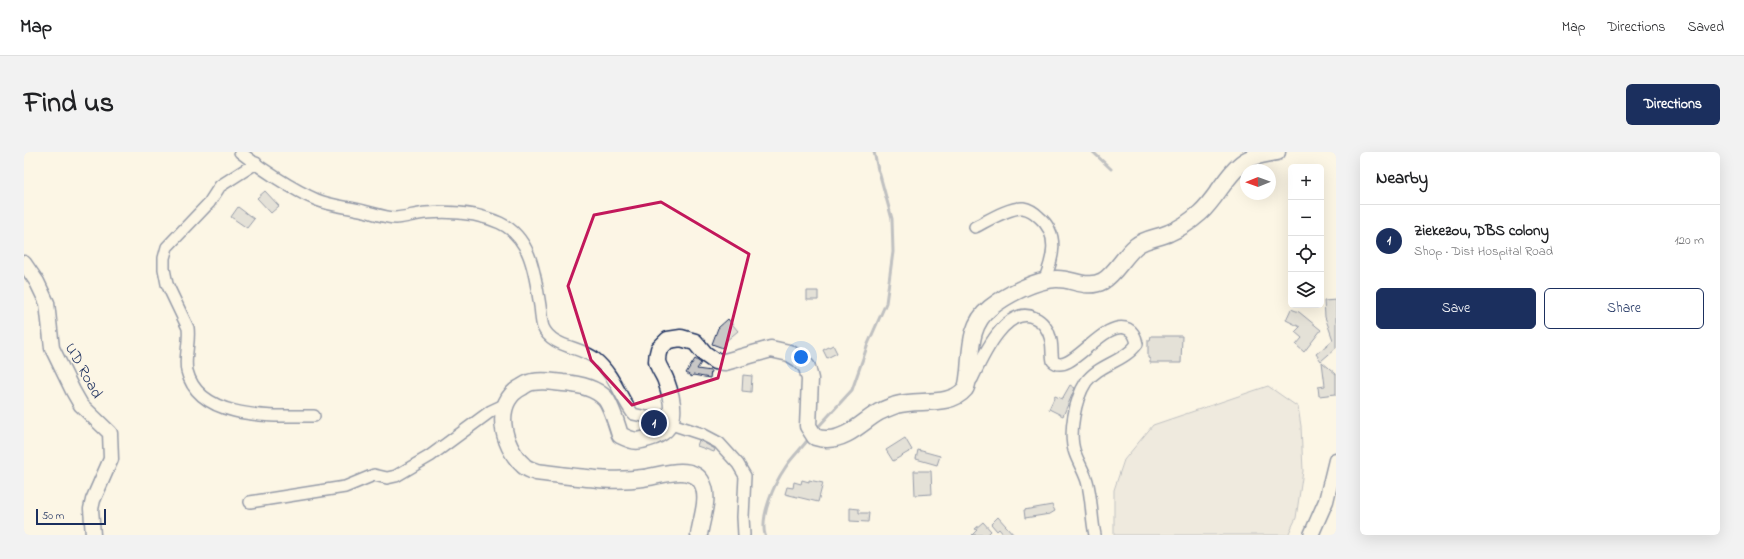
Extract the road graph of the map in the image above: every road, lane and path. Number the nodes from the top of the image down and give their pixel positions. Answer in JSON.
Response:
{"nodes":[{"id":1,"x":240,"y":152,"type":"edge"},
{"id":2,"x":1277,"y":152,"type":"edge"},
{"id":3,"x":256,"y":163,"type":"junction"},
{"id":4,"x":975,"y":227,"type":"dead end"},
{"id":5,"x":24,"y":263,"type":"edge"},
{"id":6,"x":1044,"y":281,"type":"junction"},
{"id":7,"x":966,"y":387,"type":"junction"},
{"id":8,"x":506,"y":404,"type":"junction"},
{"id":9,"x":314,"y":416,"type":"dead end"},
{"id":10,"x":670,"y":424,"type":"junction"},
{"id":11,"x":1336,"y":460,"type":"edge"},
{"id":12,"x":250,"y":502,"type":"dead end"},
{"id":13,"x":93,"y":535,"type":"edge"},
{"id":14,"x":699,"y":535,"type":"edge"},
{"id":15,"x":744,"y":535,"type":"edge"},
{"id":16,"x":1095,"y":535,"type":"edge"},
{"id":17,"x":1311,"y":535,"type":"edge"}],
"edges":[{"from":1,"to":3,"type":"street"},
{"from":2,"to":6,"type":"highway"},
{"from":3,"to":9,"type":"street"},
{"from":3,"to":10,"type":"street"},
{"from":4,"to":6,"type":"street"},
{"from":5,"to":13,"type":"main road","name":"UD Road"},
{"from":6,"to":7,"type":"highway"},
{"from":7,"to":10,"type":"highway"},
{"from":7,"to":16,"type":"street"},
{"from":8,"to":10,"type":"highway"},
{"from":8,"to":12,"type":"street"},
{"from":8,"to":14,"type":"highway"},
{"from":10,"to":15,"type":"street"},
{"from":11,"to":17,"type":"main road"}]}
